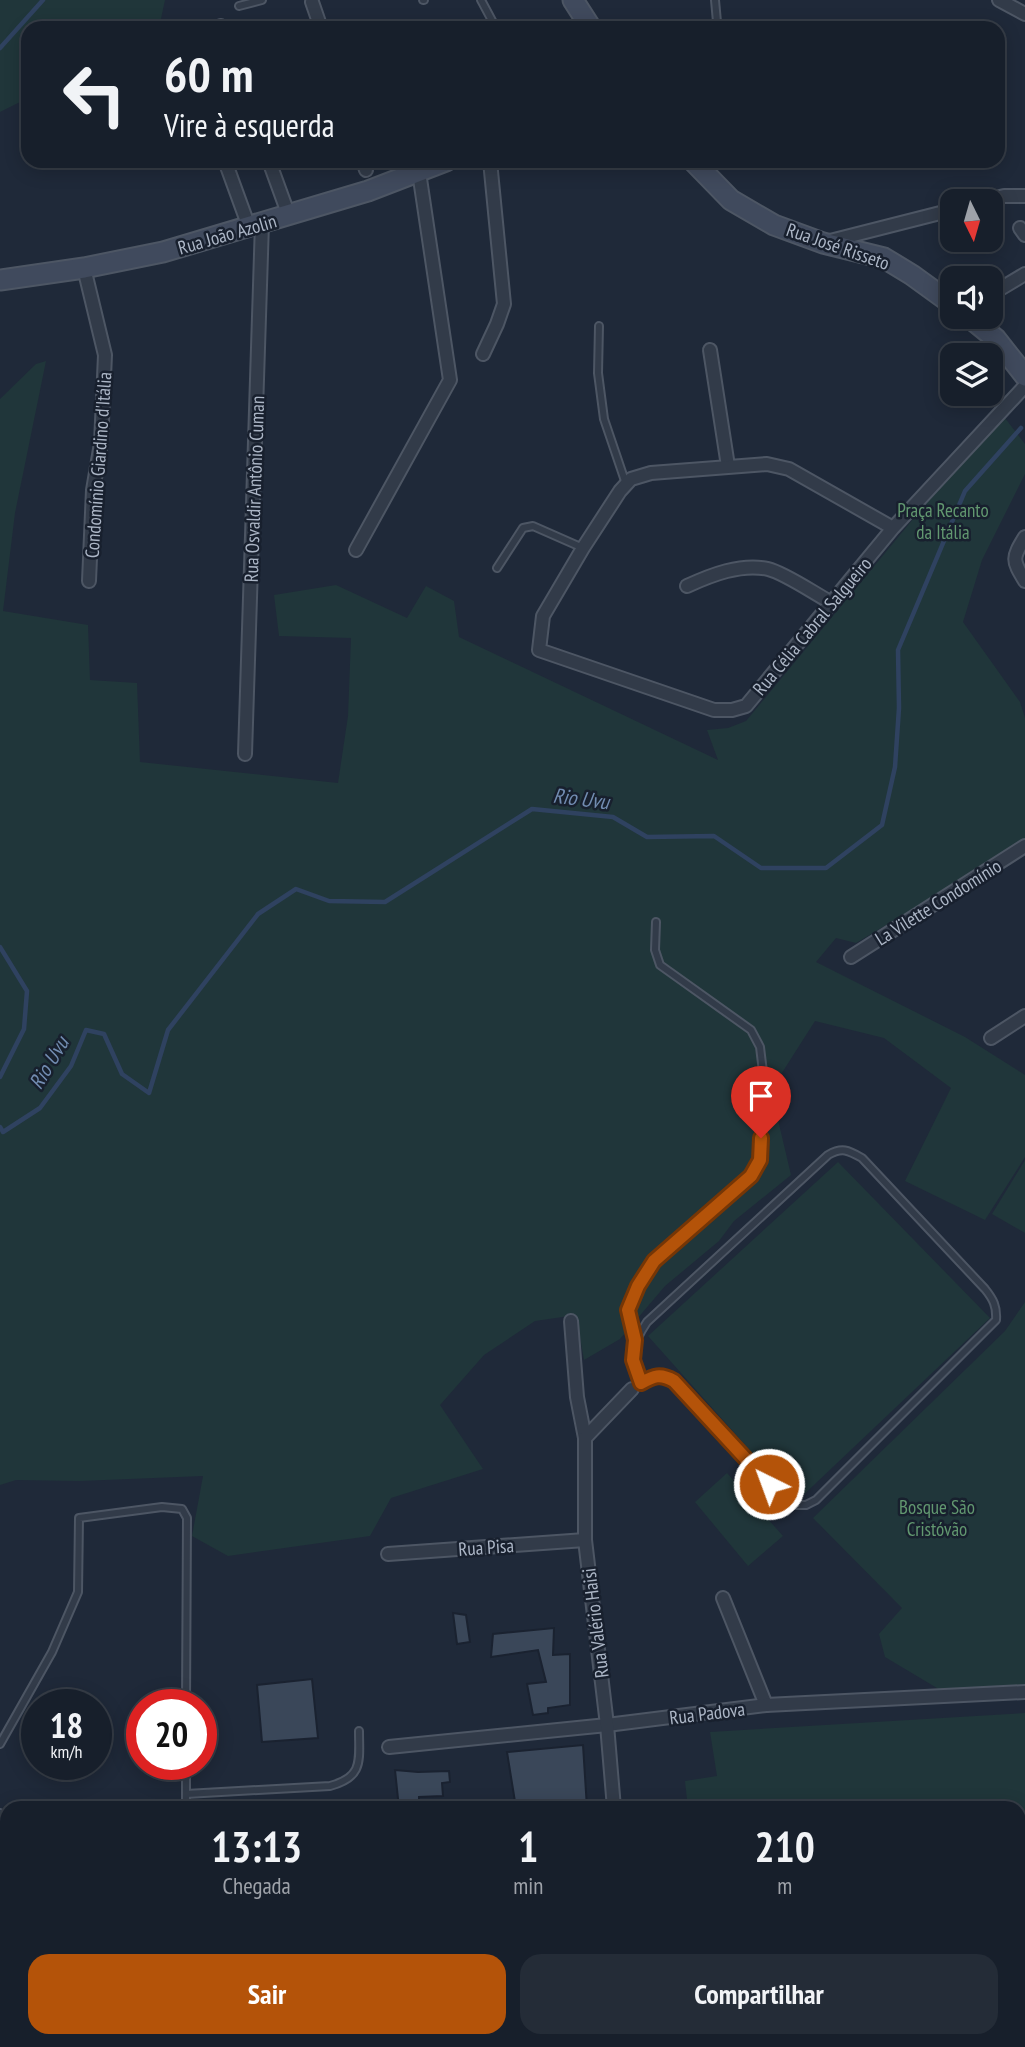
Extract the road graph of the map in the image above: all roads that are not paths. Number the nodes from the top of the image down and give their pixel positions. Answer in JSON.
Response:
{"nodes":[{"id":1,"x":262,"y":0,"type":"edge"},
{"id":2,"x":481,"y":0,"type":"edge"},
{"id":3,"x":573,"y":0,"type":"edge"},
{"id":4,"x":715,"y":0,"type":"edge"},
{"id":5,"x":999,"y":0,"type":"edge"},
{"id":6,"x":312,"y":2,"type":"dead end"},
{"id":7,"x":239,"y":6,"type":"dead end"},
{"id":8,"x":1025,"y":14,"type":"edge"},
{"id":9,"x":319,"y":21,"type":"edge"},
{"id":10,"x":492,"y":21,"type":"edge"},
{"id":11,"x":587,"y":21,"type":"edge"},
{"id":12,"x":717,"y":21,"type":"edge"},
{"id":13,"x":228,"y":168,"type":"edge"},
{"id":14,"x":272,"y":168,"type":"edge"},
{"id":15,"x":429,"y":168,"type":"edge"},
{"id":16,"x":492,"y":168,"type":"edge"},
{"id":17,"x":700,"y":168,"type":"edge"},
{"id":18,"x":419,"y":172,"type":"junction"},
{"id":19,"x":1003,"y":196,"type":"edge"},
{"id":20,"x":1025,"y":196,"type":"edge"},
{"id":21,"x":940,"y":213,"type":"edge"},
{"id":22,"x":289,"y":216,"type":"junction"},
{"id":23,"x":256,"y":225,"type":"junction"},
{"id":24,"x":823,"y":243,"type":"junction"},
{"id":25,"x":84,"y":268,"type":"junction"},
{"id":26,"x":1025,"y":274,"type":"edge"},
{"id":27,"x":0,"y":280,"type":"edge"},
{"id":28,"x":1003,"y":287,"type":"edge"},
{"id":29,"x":940,"y":295,"type":"edge"},
{"id":30,"x":598,"y":326,"type":"dead end"},
{"id":31,"x":983,"y":329,"type":"edge"},
{"id":32,"x":710,"y":350,"type":"dead end"},
{"id":33,"x":483,"y":354,"type":"dead end"},
{"id":34,"x":1025,"y":376,"type":"edge"},
{"id":35,"x":1025,"y":386,"type":"edge"},
{"id":36,"x":728,"y":466,"type":"junction"},
{"id":37,"x":626,"y":484,"type":"junction"},
{"id":38,"x":893,"y":528,"type":"junction"},
{"id":39,"x":1025,"y":537,"type":"edge"},
{"id":40,"x":583,"y":548,"type":"junction"},
{"id":41,"x":356,"y":550,"type":"dead end"},
{"id":42,"x":497,"y":568,"type":"dead end"},
{"id":43,"x":89,"y":581,"type":"dead end"},
{"id":44,"x":1025,"y":581,"type":"edge"},
{"id":45,"x":687,"y":586,"type":"dead end"},
{"id":46,"x":832,"y":603,"type":"junction"},
{"id":47,"x":245,"y":754,"type":"dead end"},
{"id":48,"x":1025,"y":846,"type":"edge"},
{"id":49,"x":656,"y":922,"type":"dead end"},
{"id":50,"x":851,"y":957,"type":"dead end"},
{"id":51,"x":1025,"y":1016,"type":"edge"},
{"id":52,"x":991,"y":1038,"type":"dead end"},
{"id":53,"x":571,"y":1321,"type":"dead end"},
{"id":54,"x":635,"y":1340,"type":"junction"},
{"id":55,"x":636,"y":1386,"type":"junction"},
{"id":56,"x":585,"y":1438,"type":"junction"},
{"id":57,"x":585,"y":1541,"type":"junction"},
{"id":58,"x":388,"y":1554,"type":"dead end"},
{"id":59,"x":723,"y":1598,"type":"dead end"},
{"id":60,"x":186,"y":1689,"type":"edge"},
{"id":61,"x":1025,"y":1692,"type":"edge"},
{"id":62,"x":766,"y":1705,"type":"junction"},
{"id":63,"x":607,"y":1725,"type":"junction"},
{"id":64,"x":359,"y":1731,"type":"dead end"},
{"id":65,"x":0,"y":1744,"type":"edge"},
{"id":66,"x":389,"y":1747,"type":"dead end"},
{"id":67,"x":186,"y":1780,"type":"edge"},
{"id":68,"x":186,"y":1794,"type":"junction"},
{"id":69,"x":186,"y":1801,"type":"edge"},
{"id":70,"x":613,"y":1801,"type":"edge"}],
"edges":[{"from":1,"to":7,"type":"lane"},
{"from":2,"to":10,"type":"lane"},
{"from":3,"to":11,"type":"street"},
{"from":4,"to":12,"type":"lane"},
{"from":5,"to":8,"type":"street"},
{"from":6,"to":9,"type":"street"},
{"from":13,"to":23,"type":"street"},
{"from":14,"to":22,"type":"street"},
{"from":15,"to":18,"type":"street","name":"Rua João Azolin"},
{"from":16,"to":33,"type":"street"},
{"from":17,"to":24,"type":"street","name":"Rua José Risseto"},
{"from":18,"to":22,"type":"street","name":"Rua João Azolin"},
{"from":18,"to":41,"type":"street"},
{"from":19,"to":20,"type":"street"},
{"from":21,"to":24,"type":"street"},
{"from":22,"to":23,"type":"street","name":"Rua João Azolin"},
{"from":23,"to":25,"type":"street","name":"Rua João Azolin"},
{"from":23,"to":47,"type":"street","name":"Rua Osvaldir Antônio Cuman"},
{"from":24,"to":29,"type":"street","name":"Rua José Risseto"},
{"from":25,"to":27,"type":"street","name":"Rua João Azolin"},
{"from":25,"to":43,"type":"street","name":"Condomínio Giardino d'Itália"},
{"from":26,"to":28,"type":"street"},
{"from":30,"to":37,"type":"lane"},
{"from":31,"to":34,"type":"street"},
{"from":32,"to":36,"type":"street"},
{"from":35,"to":38,"type":"street","name":"Rua Célia Cabral Salgueiro"},
{"from":36,"to":37,"type":"street"},
{"from":36,"to":38,"type":"street"},
{"from":37,"to":40,"type":"street"},
{"from":38,"to":46,"type":"street","name":"Rua Célia Cabral Salgueiro"},
{"from":39,"to":44,"type":"street"},
{"from":40,"to":42,"type":"lane"},
{"from":40,"to":46,"type":"street","name":"Rua Célia Cabral Salgueiro"},
{"from":45,"to":46,"type":"street"},
{"from":48,"to":50,"type":"street","name":"La Vilette Condomínio"},
{"from":49,"to":54,"type":"lane"},
{"from":51,"to":52,"type":"street"},
{"from":53,"to":56,"type":"street","name":"Rua Valério Haisi"},
{"from":54,"to":55,"type":"lane"},
{"from":54,"to":55,"type":"lane"},
{"from":55,"to":56,"type":"street"},
{"from":56,"to":57,"type":"street","name":"Rua Valério Haisi"},
{"from":57,"to":58,"type":"street","name":"Rua Pisa"},
{"from":57,"to":63,"type":"street","name":"Rua Valério Haisi"},
{"from":59,"to":62,"type":"street"},
{"from":60,"to":65,"type":"lane"},
{"from":61,"to":62,"type":"street","name":"Rua Padova"},
{"from":62,"to":63,"type":"street","name":"Rua Padova"},
{"from":63,"to":66,"type":"street","name":"Rua Padova"},
{"from":63,"to":70,"type":"street","name":"Rua Valério Haisi"},
{"from":64,"to":68,"type":"lane"},
{"from":67,"to":68,"type":"lane"},
{"from":68,"to":69,"type":"lane"}]}
